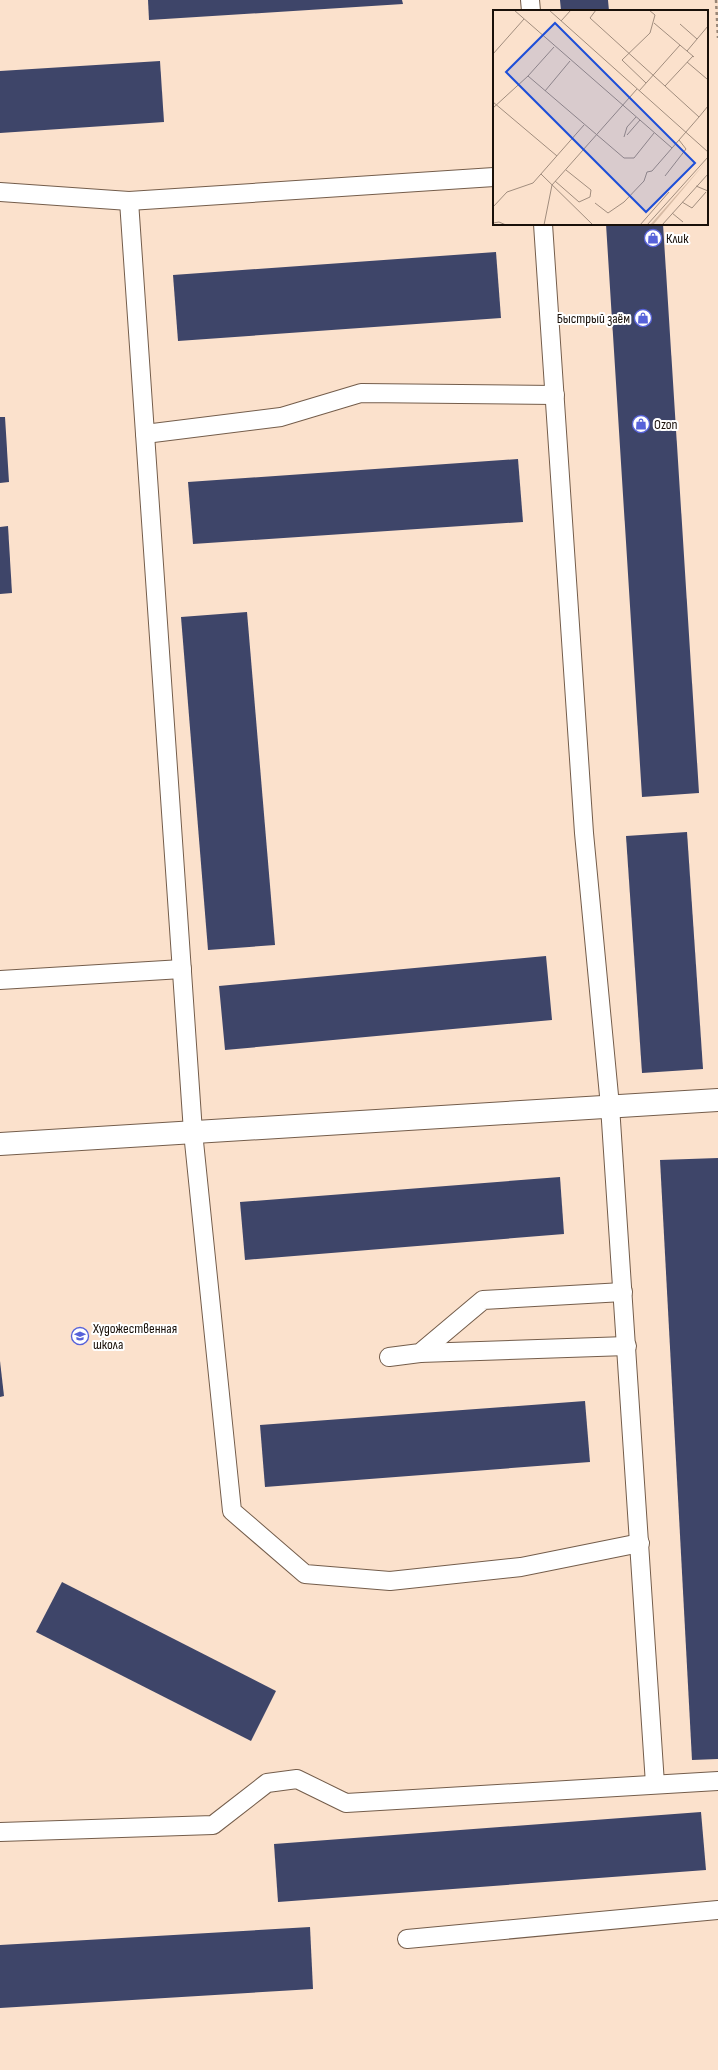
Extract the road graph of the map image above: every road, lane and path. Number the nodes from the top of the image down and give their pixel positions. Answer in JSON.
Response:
{"nodes":[{"id":1,"x":530,"y":0,"type":"edge"},
{"id":2,"x":716,"y":0,"type":"edge"},
{"id":3,"x":531,"y":10,"type":"edge"},
{"id":4,"x":718,"y":38,"type":"edge"},
{"id":5,"x":493,"y":178,"type":"edge"},
{"id":6,"x":0,"y":192,"type":"edge"},
{"id":7,"x":129,"y":201,"type":"junction"},
{"id":8,"x":544,"y":225,"type":"edge"},
{"id":9,"x":555,"y":395,"type":"junction"},
{"id":10,"x":145,"y":434,"type":"junction"},
{"id":11,"x":182,"y":969,"type":"junction"},
{"id":12,"x":0,"y":980,"type":"edge"},
{"id":13,"x":718,"y":1100,"type":"edge"},
{"id":14,"x":610,"y":1106,"type":"junction"},
{"id":15,"x":193,"y":1132,"type":"junction"},
{"id":16,"x":0,"y":1144,"type":"edge"},
{"id":17,"x":623,"y":1292,"type":"junction"},
{"id":18,"x":627,"y":1346,"type":"junction"},
{"id":19,"x":420,"y":1353,"type":"junction"},
{"id":20,"x":389,"y":1357,"type":"dead end"},
{"id":21,"x":640,"y":1543,"type":"junction"},
{"id":22,"x":718,"y":1781,"type":"edge"},
{"id":23,"x":655,"y":1784,"type":"junction"},
{"id":24,"x":0,"y":1832,"type":"edge"},
{"id":25,"x":718,"y":1910,"type":"edge"},
{"id":26,"x":407,"y":1939,"type":"dead end"}],
"edges":[{"from":1,"to":3,"type":"lane"},
{"from":2,"to":4,"type":"path"},
{"from":5,"to":7,"type":"lane"},
{"from":6,"to":7,"type":"lane"},
{"from":7,"to":10,"type":"lane"},
{"from":8,"to":9,"type":"lane"},
{"from":9,"to":10,"type":"lane"},
{"from":9,"to":14,"type":"lane"},
{"from":10,"to":11,"type":"lane"},
{"from":11,"to":12,"type":"lane"},
{"from":11,"to":15,"type":"lane"},
{"from":13,"to":14,"type":"street"},
{"from":14,"to":15,"type":"street"},
{"from":14,"to":17,"type":"lane"},
{"from":15,"to":16,"type":"street"},
{"from":15,"to":21,"type":"lane"},
{"from":17,"to":18,"type":"lane"},
{"from":17,"to":19,"type":"lane"},
{"from":18,"to":19,"type":"lane"},
{"from":18,"to":21,"type":"lane"},
{"from":19,"to":20,"type":"lane"},
{"from":21,"to":23,"type":"lane"},
{"from":22,"to":23,"type":"lane"},
{"from":23,"to":24,"type":"lane"},
{"from":25,"to":26,"type":"lane"}]}
